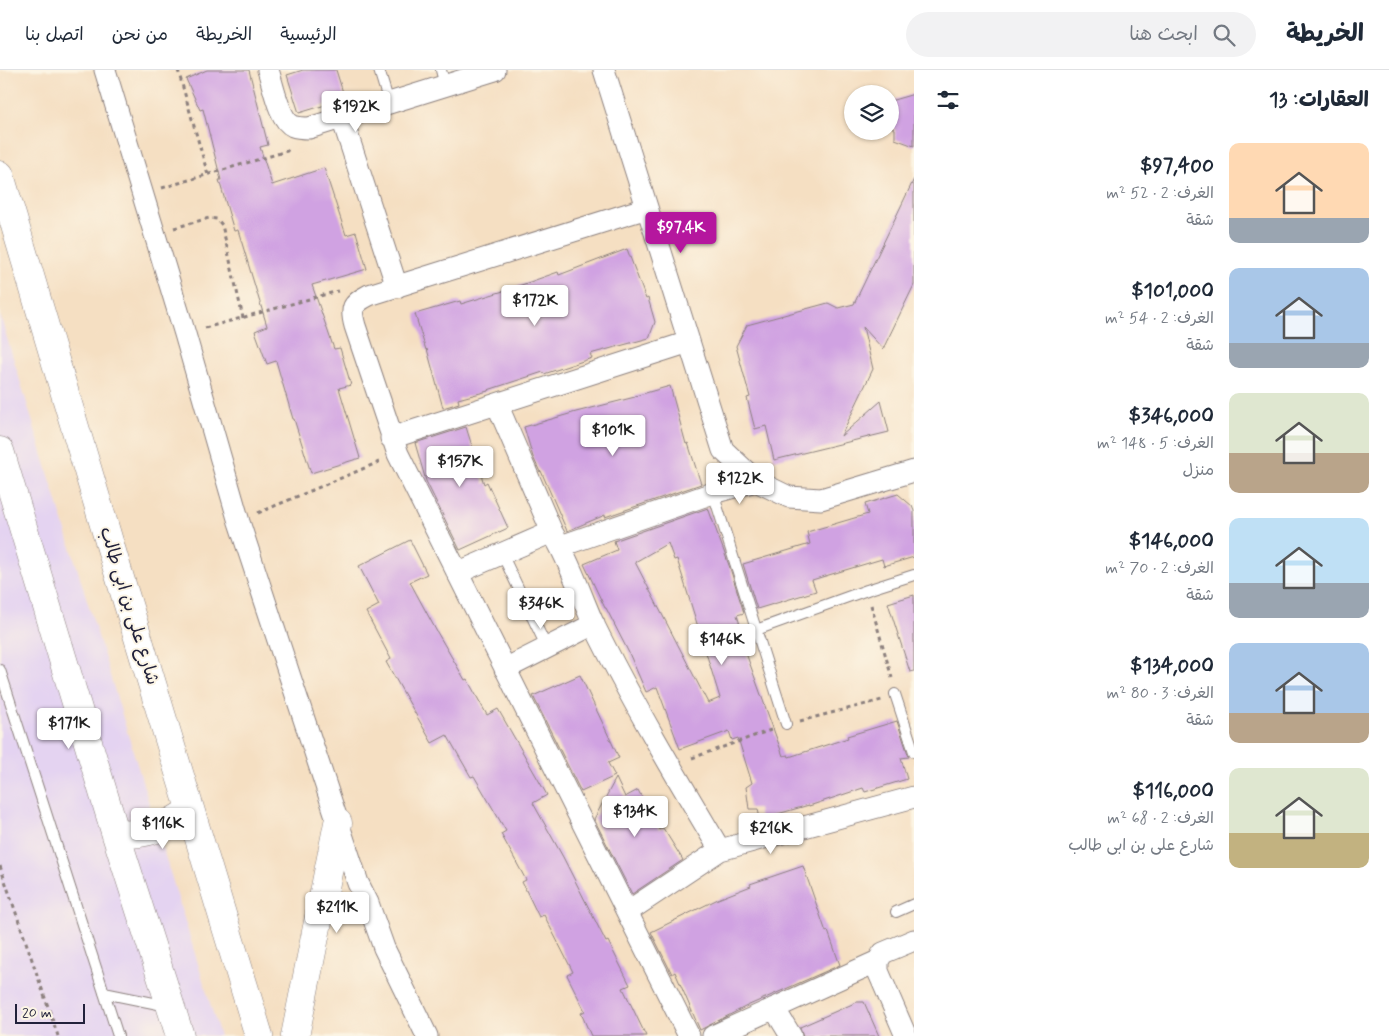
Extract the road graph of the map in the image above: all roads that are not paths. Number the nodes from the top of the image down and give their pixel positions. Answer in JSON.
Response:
{"nodes":[{"id":1,"x":105,"y":70,"type":"edge"},
{"id":2,"x":268,"y":70,"type":"edge"},
{"id":3,"x":379,"y":70,"type":"edge"},
{"id":4,"x":495,"y":70,"type":"edge"},
{"id":5,"x":604,"y":70,"type":"edge"},
{"id":6,"x":443,"y":78,"type":"edge"},
{"id":7,"x":389,"y":103,"type":"junction"},
{"id":8,"x":342,"y":118,"type":"junction"},
{"id":9,"x":0,"y":175,"type":"edge"},
{"id":10,"x":647,"y":208,"type":"junction"},
{"id":11,"x":397,"y":287,"type":"junction"},
{"id":12,"x":689,"y":342,"type":"junction"},
{"id":13,"x":497,"y":404,"type":"junction"},
{"id":14,"x":395,"y":446,"type":"junction"},
{"id":15,"x":0,"y":451,"type":"edge"},
{"id":16,"x":914,"y":471,"type":"edge"},
{"id":17,"x":756,"y":481,"type":"junction"},
{"id":18,"x":713,"y":493,"type":"junction"},
{"id":19,"x":556,"y":539,"type":"junction"},
{"id":20,"x":502,"y":554,"type":"junction"},
{"id":21,"x":457,"y":573,"type":"junction"},
{"id":22,"x":914,"y":575,"type":"edge"},
{"id":23,"x":594,"y":624,"type":"junction"},
{"id":24,"x":756,"y":630,"type":"junction"},
{"id":25,"x":547,"y":648,"type":"junction"},
{"id":26,"x":505,"y":668,"type":"junction"},
{"id":27,"x":0,"y":670,"type":"edge"},
{"id":28,"x":895,"y":694,"type":"road end"},
{"id":29,"x":786,"y":724,"type":"road end"},
{"id":30,"x":914,"y":752,"type":"edge"},
{"id":31,"x":914,"y":797,"type":"edge"},
{"id":32,"x":190,"y":810,"type":"junction"},
{"id":33,"x":338,"y":823,"type":"junction"},
{"id":34,"x":116,"y":835,"type":"junction"},
{"id":35,"x":720,"y":850,"type":"junction"},
{"id":36,"x":914,"y":904,"type":"edge"},
{"id":37,"x":627,"y":912,"type":"junction"},
{"id":38,"x":896,"y":912,"type":"dead end"},
{"id":39,"x":914,"y":940,"type":"edge"},
{"id":40,"x":878,"y":961,"type":"junction"},
{"id":41,"x":104,"y":993,"type":"junction"},
{"id":42,"x":171,"y":1007,"type":"junction"},
{"id":43,"x":774,"y":1008,"type":"junction"},
{"id":44,"x":118,"y":1036,"type":"edge"},
{"id":45,"x":180,"y":1036,"type":"edge"},
{"id":46,"x":259,"y":1036,"type":"edge"},
{"id":47,"x":295,"y":1036,"type":"edge"},
{"id":48,"x":427,"y":1036,"type":"edge"},
{"id":49,"x":689,"y":1036,"type":"edge"},
{"id":50,"x":713,"y":1036,"type":"edge"},
{"id":51,"x":790,"y":1036,"type":"edge"},
{"id":52,"x":906,"y":1036,"type":"edge"}],
"edges":[{"from":1,"to":33,"type":"street"},
{"from":2,"to":8,"type":"street"},
{"from":3,"to":7,"type":"lane"},
{"from":4,"to":6,"type":"street"},
{"from":5,"to":10,"type":"street"},
{"from":6,"to":7,"type":"street"},
{"from":7,"to":8,"type":"street"},
{"from":8,"to":11,"type":"street"},
{"from":9,"to":32,"type":"street","name":"شارع على بن ابى طالب"},
{"from":10,"to":11,"type":"street"},
{"from":10,"to":12,"type":"street"},
{"from":11,"to":14,"type":"street"},
{"from":12,"to":13,"type":"street"},
{"from":12,"to":17,"type":"street"},
{"from":13,"to":14,"type":"street"},
{"from":13,"to":19,"type":"street"},
{"from":14,"to":21,"type":"street"},
{"from":15,"to":34,"type":"street"},
{"from":16,"to":17,"type":"street"},
{"from":17,"to":18,"type":"street"},
{"from":18,"to":19,"type":"street"},
{"from":18,"to":24,"type":"lane"},
{"from":19,"to":20,"type":"street"},
{"from":19,"to":23,"type":"street"},
{"from":20,"to":21,"type":"street"},
{"from":20,"to":25,"type":"lane"},
{"from":21,"to":26,"type":"street"},
{"from":22,"to":24,"type":"lane"},
{"from":23,"to":25,"type":"street"},
{"from":23,"to":35,"type":"street"},
{"from":24,"to":29,"type":"lane"},
{"from":25,"to":26,"type":"street"},
{"from":26,"to":37,"type":"street"},
{"from":27,"to":41,"type":"lane"},
{"from":28,"to":30,"type":"lane"},
{"from":31,"to":35,"type":"street"},
{"from":32,"to":34,"type":"street"},
{"from":32,"to":46,"type":"street","name":"شارع على بن ابى طالب"},
{"from":33,"to":47,"type":"street"},
{"from":33,"to":48,"type":"street"},
{"from":34,"to":42,"type":"street"},
{"from":35,"to":37,"type":"street"},
{"from":36,"to":38,"type":"lane"},
{"from":37,"to":49,"type":"street"},
{"from":39,"to":40,"type":"street"},
{"from":40,"to":43,"type":"street"},
{"from":40,"to":52,"type":"street"},
{"from":41,"to":42,"type":"lane"},
{"from":41,"to":44,"type":"lane"},
{"from":42,"to":45,"type":"street"},
{"from":43,"to":50,"type":"street"},
{"from":43,"to":51,"type":"street"}]}
